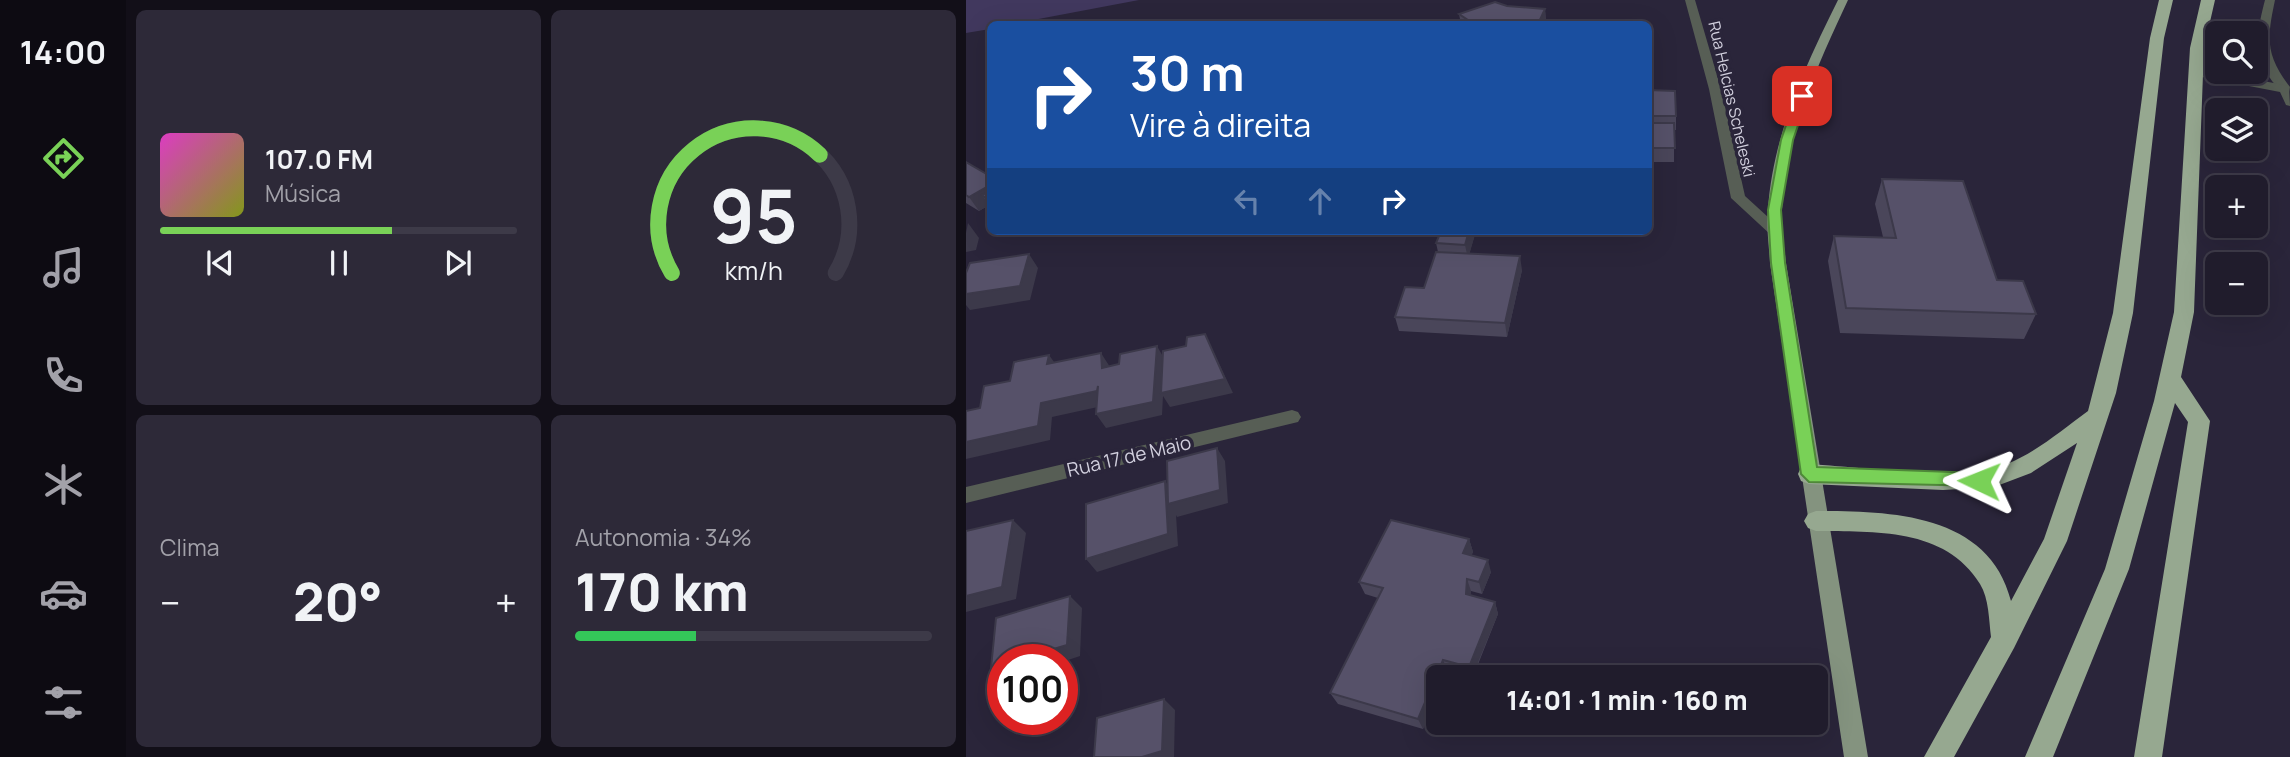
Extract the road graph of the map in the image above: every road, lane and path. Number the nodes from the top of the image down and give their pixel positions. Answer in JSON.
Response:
{"nodes":[{"id":1,"x":1690,"y":0,"type":"edge"},
{"id":2,"x":1843,"y":0,"type":"edge"},
{"id":3,"x":2166,"y":0,"type":"edge"},
{"id":4,"x":2208,"y":0,"type":"edge"},
{"id":5,"x":2270,"y":0,"type":"edge"},
{"id":6,"x":2196,"y":72,"type":"junction"},
{"id":7,"x":2285,"y":89,"type":"junction"},
{"id":8,"x":2290,"y":102,"type":"edge"},
{"id":9,"x":1776,"y":232,"type":"junction"},
{"id":10,"x":2170,"y":378,"type":"junction"},
{"id":11,"x":2097,"y":416,"type":"junction"},
{"id":12,"x":1292,"y":417,"type":"dead end"},
{"id":13,"x":1809,"y":474,"type":"junction"},
{"id":14,"x":966,"y":495,"type":"edge"},
{"id":15,"x":1816,"y":521,"type":"junction"},
{"id":16,"x":2005,"y":639,"type":"junction"},
{"id":17,"x":1856,"y":757,"type":"edge"},
{"id":18,"x":1937,"y":757,"type":"edge"},
{"id":19,"x":2039,"y":757,"type":"edge"},
{"id":20,"x":2148,"y":757,"type":"edge"}],
"edges":[{"from":1,"to":9,"type":"street","name":"Rua Helcias Scheleski"},
{"from":2,"to":9,"type":"main road"},
{"from":3,"to":11,"type":"highway"},
{"from":4,"to":6,"type":"highway"},
{"from":5,"to":7,"type":"street"},
{"from":6,"to":7,"type":"street"},
{"from":6,"to":10,"type":"highway"},
{"from":7,"to":8,"type":"street"},
{"from":9,"to":13,"type":"main road"},
{"from":10,"to":19,"type":"highway"},
{"from":10,"to":20,"type":"highway"},
{"from":11,"to":13,"type":"highway"},
{"from":11,"to":16,"type":"highway"},
{"from":12,"to":14,"type":"street","name":"Rua 17 de Maio"},
{"from":13,"to":15,"type":"main road"},
{"from":15,"to":16,"type":"highway"},
{"from":15,"to":17,"type":"main road"},
{"from":16,"to":18,"type":"highway"}]}
